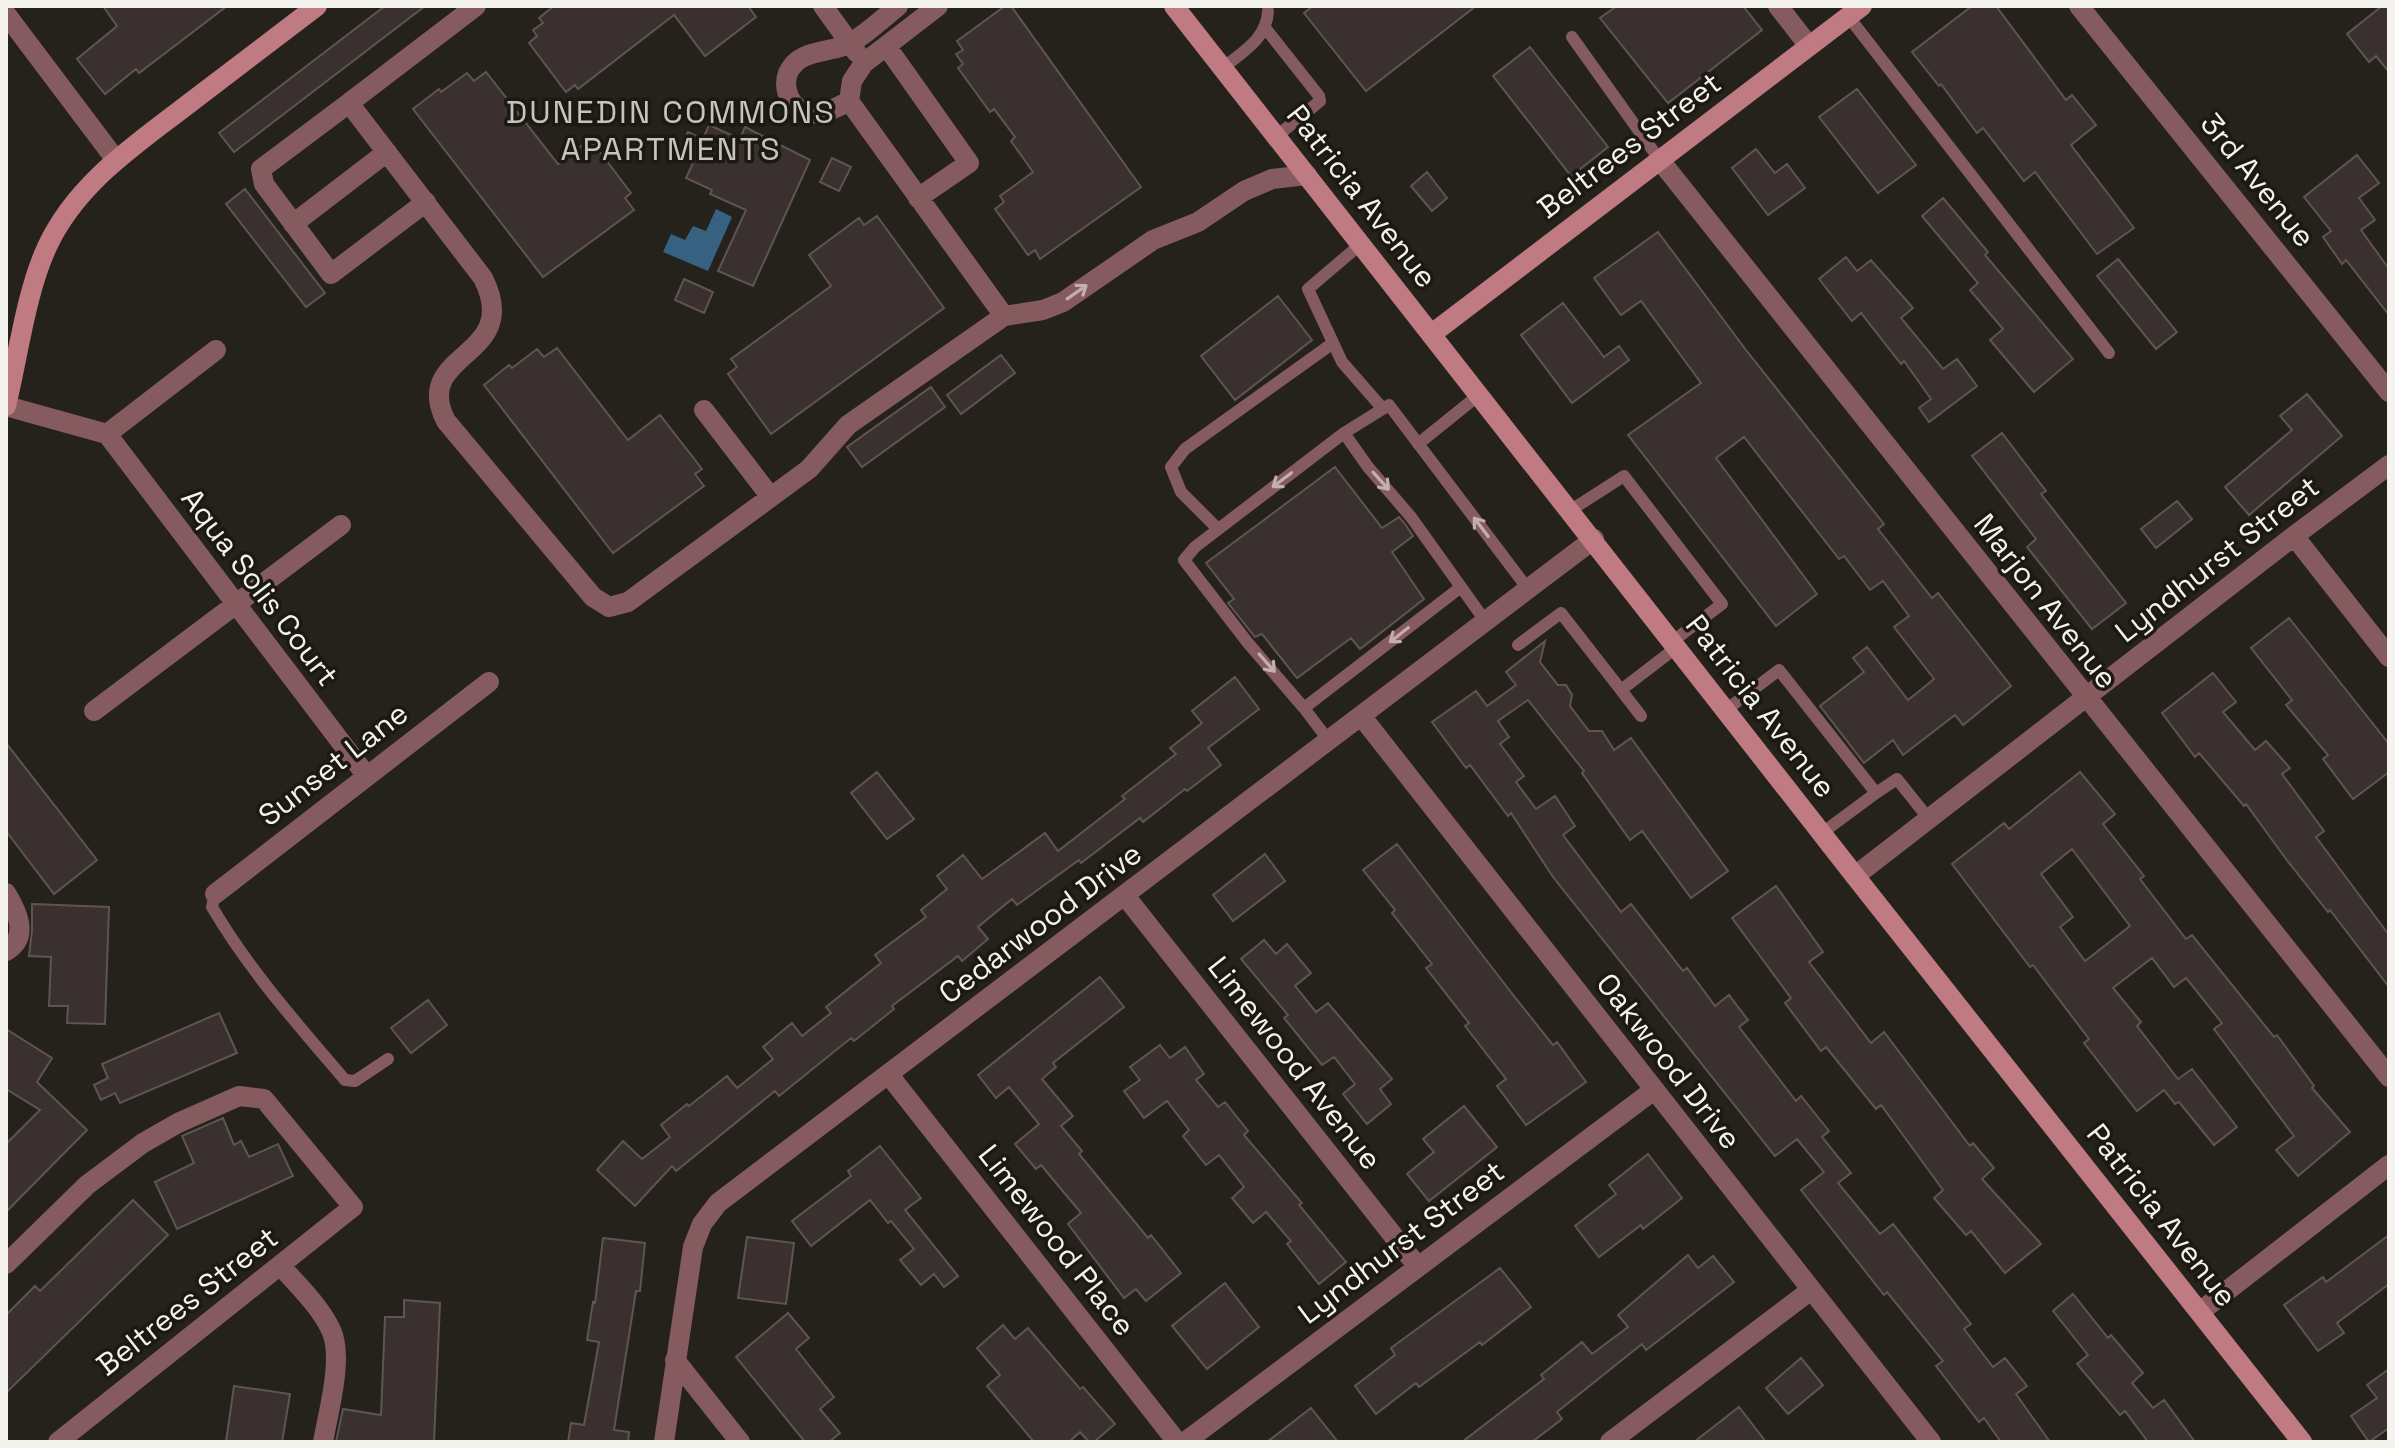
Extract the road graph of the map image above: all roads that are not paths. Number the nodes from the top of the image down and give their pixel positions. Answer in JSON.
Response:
{"nodes":[{"id":1,"x":317,"y":6,"type":"edge"},
{"id":2,"x":476,"y":6,"type":"edge"},
{"id":3,"x":823,"y":6,"type":"edge"},
{"id":4,"x":898,"y":6,"type":"edge"},
{"id":5,"x":938,"y":6,"type":"edge"},
{"id":6,"x":1174,"y":6,"type":"edge"},
{"id":7,"x":1778,"y":6,"type":"edge"},
{"id":8,"x":2079,"y":6,"type":"edge"},
{"id":9,"x":1269,"y":8,"type":"edge"},
{"id":10,"x":1855,"y":11,"type":"edge"},
{"id":11,"x":12,"y":15,"type":"edge"},
{"id":12,"x":1266,"y":29,"type":"junction"},
{"id":13,"x":1572,"y":37,"type":"dead end"},
{"id":14,"x":851,"y":44,"type":"junction"},
{"id":15,"x":1809,"y":46,"type":"junction"},
{"id":16,"x":887,"y":47,"type":"junction"},
{"id":17,"x":864,"y":63,"type":"junction"},
{"id":18,"x":1223,"y":68,"type":"junction"},
{"id":19,"x":849,"y":101,"type":"junction"},
{"id":20,"x":349,"y":103,"type":"junction"},
{"id":21,"x":1277,"y":136,"type":"junction"},
{"id":22,"x":387,"y":152,"type":"junction"},
{"id":23,"x":1659,"y":159,"type":"junction"},
{"id":24,"x":116,"y":160,"type":"junction"},
{"id":25,"x":1307,"y":175,"type":"junction"},
{"id":26,"x":918,"y":198,"type":"junction"},
{"id":27,"x":426,"y":202,"type":"junction"},
{"id":28,"x":293,"y":224,"type":"junction"},
{"id":29,"x":1362,"y":243,"type":"junction"},
{"id":30,"x":1004,"y":316,"type":"junction"},
{"id":31,"x":1433,"y":333,"type":"junction"},
{"id":32,"x":1333,"y":343,"type":"junction"},
{"id":33,"x":216,"y":350,"type":"dead end"},
{"id":34,"x":2109,"y":353,"type":"dead end"},
{"id":35,"x":2389,"y":392,"type":"edge"},
{"id":36,"x":1480,"y":394,"type":"junction"},
{"id":37,"x":6,"y":406,"type":"edge"},
{"id":38,"x":1383,"y":409,"type":"junction"},
{"id":39,"x":704,"y":410,"type":"dead end"},
{"id":40,"x":1344,"y":433,"type":"junction"},
{"id":41,"x":107,"y":434,"type":"junction"},
{"id":42,"x":1418,"y":444,"type":"junction"},
{"id":43,"x":2389,"y":465,"type":"edge"},
{"id":44,"x":770,"y":496,"type":"junction"},
{"id":45,"x":1571,"y":510,"type":"junction"},
{"id":46,"x":341,"y":525,"type":"dead end"},
{"id":47,"x":1218,"y":529,"type":"junction"},
{"id":48,"x":2294,"y":536,"type":"junction"},
{"id":49,"x":1594,"y":539,"type":"junction"},
{"id":50,"x":1461,"y":587,"type":"junction"},
{"id":51,"x":1528,"y":589,"type":"junction"},
{"id":52,"x":234,"y":605,"type":"junction"},
{"id":53,"x":1486,"y":622,"type":"junction"},
{"id":54,"x":1675,"y":644,"type":"junction"},
{"id":55,"x":1518,"y":645,"type":"dead end"},
{"id":56,"x":2389,"y":657,"type":"edge"},
{"id":57,"x":489,"y":682,"type":"dead end"},
{"id":58,"x":1621,"y":690,"type":"junction"},
{"id":59,"x":2086,"y":699,"type":"junction"},
{"id":60,"x":1304,"y":708,"type":"junction"},
{"id":61,"x":1726,"y":710,"type":"junction"},
{"id":62,"x":94,"y":711,"type":"dead end"},
{"id":63,"x":1641,"y":716,"type":"dead end"},
{"id":64,"x":1362,"y":717,"type":"junction"},
{"id":65,"x":1329,"y":741,"type":"junction"},
{"id":66,"x":366,"y":775,"type":"junction"},
{"id":67,"x":1876,"y":793,"type":"junction"},
{"id":68,"x":1929,"y":819,"type":"junction"},
{"id":69,"x":1822,"y":833,"type":"junction"},
{"id":70,"x":1855,"y":876,"type":"junction"},
{"id":71,"x":6,"y":893,"type":"edge"},
{"id":72,"x":215,"y":894,"type":"joint"},
{"id":73,"x":1126,"y":897,"type":"junction"},
{"id":74,"x":6,"y":951,"type":"edge"},
{"id":75,"x":388,"y":1059,"type":"dead end"},
{"id":76,"x":889,"y":1075,"type":"junction"},
{"id":77,"x":2389,"y":1077,"type":"edge"},
{"id":78,"x":1654,"y":1090,"type":"junction"},
{"id":79,"x":2389,"y":1165,"type":"edge"},
{"id":80,"x":6,"y":1264,"type":"edge"},
{"id":81,"x":281,"y":1266,"type":"junction"},
{"id":82,"x":1418,"y":1267,"type":"junction"},
{"id":83,"x":1811,"y":1290,"type":"junction"},
{"id":84,"x":2201,"y":1311,"type":"junction"},
{"id":85,"x":675,"y":1360,"type":"junction"},
{"id":86,"x":58,"y":1442,"type":"edge"},
{"id":87,"x":323,"y":1442,"type":"edge"},
{"id":88,"x":664,"y":1442,"type":"edge"},
{"id":89,"x":740,"y":1442,"type":"edge"},
{"id":90,"x":1177,"y":1442,"type":"edge"},
{"id":91,"x":1185,"y":1442,"type":"edge"},
{"id":92,"x":1610,"y":1442,"type":"edge"},
{"id":93,"x":1931,"y":1442,"type":"edge"},
{"id":94,"x":2302,"y":1442,"type":"edge"}],
"edges":[{"from":1,"to":24,"type":"street"},
{"from":2,"to":20,"type":"street"},
{"from":3,"to":14,"type":"street"},
{"from":4,"to":14,"type":"street"},
{"from":5,"to":16,"type":"street"},
{"from":6,"to":18,"type":"street","name":"Patricia Avenue"},
{"from":7,"to":15,"type":"street"},
{"from":8,"to":35,"type":"street","name":"3rd Avenue"},
{"from":9,"to":12,"type":"lane"},
{"from":10,"to":15,"type":"street","name":"Beltrees Street"},
{"from":10,"to":34,"type":"lane"},
{"from":11,"to":24,"type":"street"},
{"from":12,"to":18,"type":"lane"},
{"from":12,"to":21,"type":"lane"},
{"from":13,"to":23,"type":"lane"},
{"from":14,"to":17,"type":"street"},
{"from":14,"to":19,"type":"street"},
{"from":15,"to":23,"type":"street","name":"Beltrees Street"},
{"from":16,"to":17,"type":"street"},
{"from":16,"to":26,"type":"street"},
{"from":17,"to":19,"type":"street"},
{"from":18,"to":21,"type":"street","name":"Patricia Avenue"},
{"from":19,"to":26,"type":"street"},
{"from":20,"to":22,"type":"street"},
{"from":20,"to":28,"type":"street"},
{"from":21,"to":25,"type":"street","name":"Patricia Avenue"},
{"from":22,"to":27,"type":"street"},
{"from":22,"to":28,"type":"street"},
{"from":23,"to":31,"type":"street","name":"Beltrees Street"},
{"from":23,"to":59,"type":"street","name":"Marjon Avenue"},
{"from":24,"to":37,"type":"street"},
{"from":25,"to":29,"type":"street","name":"Patricia Avenue"},
{"from":30,"to":25,"type":"street","one_way":true},
{"from":26,"to":30,"type":"street"},
{"from":27,"to":28,"type":"street"},
{"from":27,"to":44,"type":"street"},
{"from":29,"to":31,"type":"street","name":"Patricia Avenue"},
{"from":29,"to":32,"type":"lane"},
{"from":30,"to":44,"type":"street"},
{"from":31,"to":36,"type":"street","name":"Patricia Avenue"},
{"from":32,"to":38,"type":"lane"},
{"from":32,"to":47,"type":"lane"},
{"from":33,"to":41,"type":"street"},
{"from":36,"to":42,"type":"lane"},
{"from":36,"to":45,"type":"street","name":"Patricia Avenue"},
{"from":37,"to":41,"type":"street"},
{"from":38,"to":40,"type":"lane"},
{"from":38,"to":42,"type":"lane"},
{"from":39,"to":44,"type":"street"},
{"from":40,"to":47,"type":"lane","one_way":true},
{"from":40,"to":50,"type":"lane","one_way":true},
{"from":41,"to":52,"type":"street","name":"Aqua Solis Court"},
{"from":51,"to":42,"type":"lane","one_way":true},
{"from":43,"to":48,"type":"street","name":"Lyndhurst Street"},
{"from":45,"to":49,"type":"street","name":"Patricia Avenue"},
{"from":45,"to":54,"type":"lane"},
{"from":46,"to":52,"type":"street"},
{"from":47,"to":60,"type":"lane","one_way":true},
{"from":48,"to":56,"type":"street"},
{"from":48,"to":59,"type":"street","name":"Lyndhurst Street"},
{"from":49,"to":51,"type":"street","name":"Cedarwood Drive"},
{"from":49,"to":54,"type":"street","name":"Patricia Avenue"},
{"from":50,"to":53,"type":"lane"},
{"from":50,"to":60,"type":"lane","one_way":true},
{"from":51,"to":53,"type":"street","name":"Cedarwood Drive"},
{"from":52,"to":62,"type":"street"},
{"from":52,"to":66,"type":"street","name":"Aqua Solis Court"},
{"from":53,"to":64,"type":"street","name":"Cedarwood Drive"},
{"from":54,"to":58,"type":"lane"},
{"from":54,"to":61,"type":"street","name":"Patricia Avenue"},
{"from":55,"to":58,"type":"lane"},
{"from":57,"to":66,"type":"street","name":"Sunset Lane"},
{"from":58,"to":63,"type":"lane"},
{"from":59,"to":68,"type":"street","name":"Lyndhurst Street"},
{"from":59,"to":77,"type":"street","name":"Marjon Avenue"},
{"from":60,"to":65,"type":"lane"},
{"from":61,"to":67,"type":"lane"},
{"from":61,"to":69,"type":"street","name":"Patricia Avenue"},
{"from":64,"to":65,"type":"street","name":"Cedarwood Drive"},
{"from":64,"to":78,"type":"street","name":"Oakwood Drive"},
{"from":65,"to":73,"type":"street","name":"Cedarwood Drive"},
{"from":66,"to":72,"type":"street","name":"Sunset Lane"},
{"from":67,"to":68,"type":"lane"},
{"from":67,"to":69,"type":"lane"},
{"from":68,"to":70,"type":"street","name":"Lyndhurst Street"},
{"from":69,"to":70,"type":"street","name":"Patricia Avenue"},
{"from":70,"to":84,"type":"street","name":"Patricia Avenue"},
{"from":71,"to":74,"type":"street"},
{"from":72,"to":75,"type":"lane"},
{"from":73,"to":76,"type":"street","name":"Cedarwood Drive"},
{"from":73,"to":82,"type":"street","name":"Limewood Avenue"},
{"from":76,"to":85,"type":"street","name":"Cedarwood Drive"},
{"from":76,"to":90,"type":"street","name":"Limewood Place"},
{"from":78,"to":82,"type":"street","name":"Lyndhurst Street"},
{"from":78,"to":83,"type":"street","name":"Oakwood Drive"},
{"from":79,"to":84,"type":"street"},
{"from":80,"to":81,"type":"street","name":"Beltrees Street"},
{"from":81,"to":86,"type":"street","name":"Beltrees Street"},
{"from":81,"to":87,"type":"street"},
{"from":82,"to":91,"type":"street","name":"Lyndhurst Street"},
{"from":83,"to":92,"type":"street"},
{"from":83,"to":93,"type":"street","name":"Oakwood Drive"},
{"from":84,"to":94,"type":"street","name":"Patricia Avenue"},
{"from":85,"to":88,"type":"street","name":"Cedarwood Drive"},
{"from":85,"to":89,"type":"street"}]}
